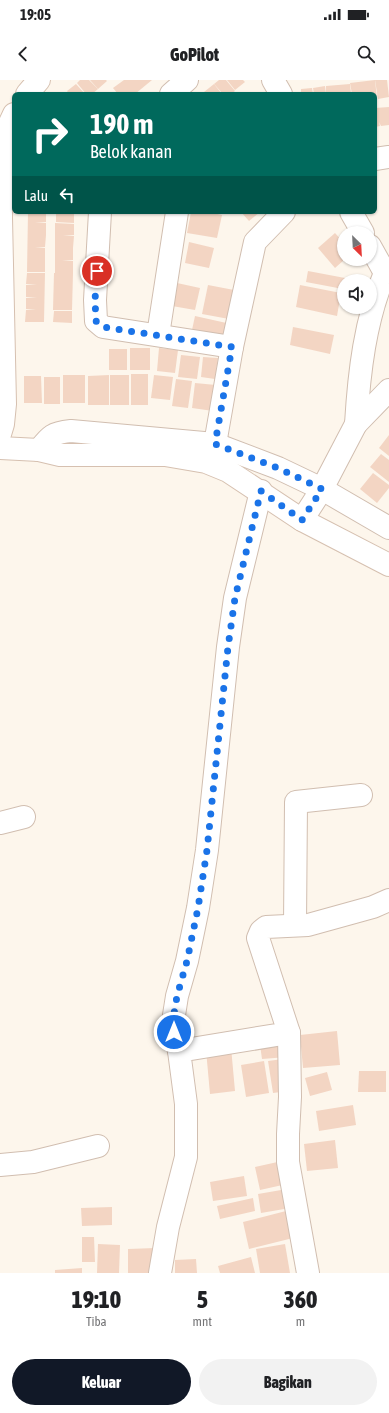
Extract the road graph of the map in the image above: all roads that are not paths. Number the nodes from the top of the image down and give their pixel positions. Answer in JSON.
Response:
{"nodes":[{"id":1,"x":39,"y":80,"type":"edge"},
{"id":2,"x":187,"y":80,"type":"edge"},
{"id":3,"x":272,"y":80,"type":"edge"},
{"id":4,"x":29,"y":92,"type":"edge"},
{"id":5,"x":173,"y":92,"type":"edge"},
{"id":6,"x":280,"y":92,"type":"edge"},
{"id":7,"x":12,"y":118,"type":"edge"},
{"id":8,"x":389,"y":156,"type":"edge"},
{"id":9,"x":377,"y":159,"type":"edge"},
{"id":10,"x":100,"y":214,"type":"edge"},
{"id":11,"x":177,"y":214,"type":"edge"},
{"id":12,"x":282,"y":214,"type":"edge"},
{"id":13,"x":352,"y":214,"type":"edge"},
{"id":14,"x":359,"y":226,"type":"edge"},
{"id":15,"x":377,"y":257,"type":"edge"},
{"id":16,"x":387,"y":273,"type":"edge"},
{"id":17,"x":158,"y":335,"type":"junction"},
{"id":18,"x":232,"y":347,"type":"junction"},
{"id":19,"x":389,"y":390,"type":"edge"},
{"id":20,"x":356,"y":424,"type":"junction"},
{"id":21,"x":0,"y":434,"type":"edge"},
{"id":22,"x":215,"y":444,"type":"junction"},
{"id":23,"x":0,"y":448,"type":"edge"},
{"id":24,"x":39,"y":450,"type":"junction"},
{"id":25,"x":322,"y":489,"type":"junction"},
{"id":26,"x":261,"y":491,"type":"junction"},
{"id":27,"x":302,"y":520,"type":"junction"},
{"id":28,"x":389,"y":528,"type":"edge"},
{"id":29,"x":389,"y":565,"type":"edge"},
{"id":30,"x":361,"y":795,"type":"dead end"},
{"id":31,"x":24,"y":817,"type":"dead end"},
{"id":32,"x":0,"y":823,"type":"edge"},
{"id":33,"x":389,"y":900,"type":"edge"},
{"id":34,"x":295,"y":925,"type":"junction"},
{"id":35,"x":289,"y":1033,"type":"junction"},
{"id":36,"x":179,"y":1051,"type":"junction"},
{"id":37,"x":98,"y":1146,"type":"dead end"},
{"id":38,"x":0,"y":1165,"type":"edge"},
{"id":39,"x":160,"y":1273,"type":"edge"},
{"id":40,"x":308,"y":1273,"type":"edge"}],
"edges":[{"from":1,"to":4,"type":"street"},
{"from":2,"to":5,"type":"street"},
{"from":3,"to":6,"type":"street"},
{"from":7,"to":21,"type":"street"},
{"from":8,"to":9,"type":"street"},
{"from":10,"to":17,"type":"street"},
{"from":11,"to":17,"type":"street"},
{"from":12,"to":18,"type":"street"},
{"from":13,"to":14,"type":"street"},
{"from":15,"to":16,"type":"street"},
{"from":16,"to":20,"type":"street"},
{"from":17,"to":18,"type":"street"},
{"from":18,"to":22,"type":"street"},
{"from":19,"to":20,"type":"street"},
{"from":20,"to":25,"type":"street"},
{"from":22,"to":24,"type":"street"},
{"from":22,"to":25,"type":"street"},
{"from":23,"to":24,"type":"street"},
{"from":24,"to":26,"type":"street"},
{"from":25,"to":27,"type":"street"},
{"from":25,"to":28,"type":"street"},
{"from":26,"to":27,"type":"street"},
{"from":26,"to":36,"type":"street"},
{"from":27,"to":29,"type":"street"},
{"from":30,"to":34,"type":"street"},
{"from":31,"to":32,"type":"street"},
{"from":33,"to":34,"type":"street"},
{"from":34,"to":35,"type":"street"},
{"from":35,"to":36,"type":"street"},
{"from":35,"to":40,"type":"street"},
{"from":36,"to":39,"type":"street"},
{"from":37,"to":38,"type":"street"}]}
